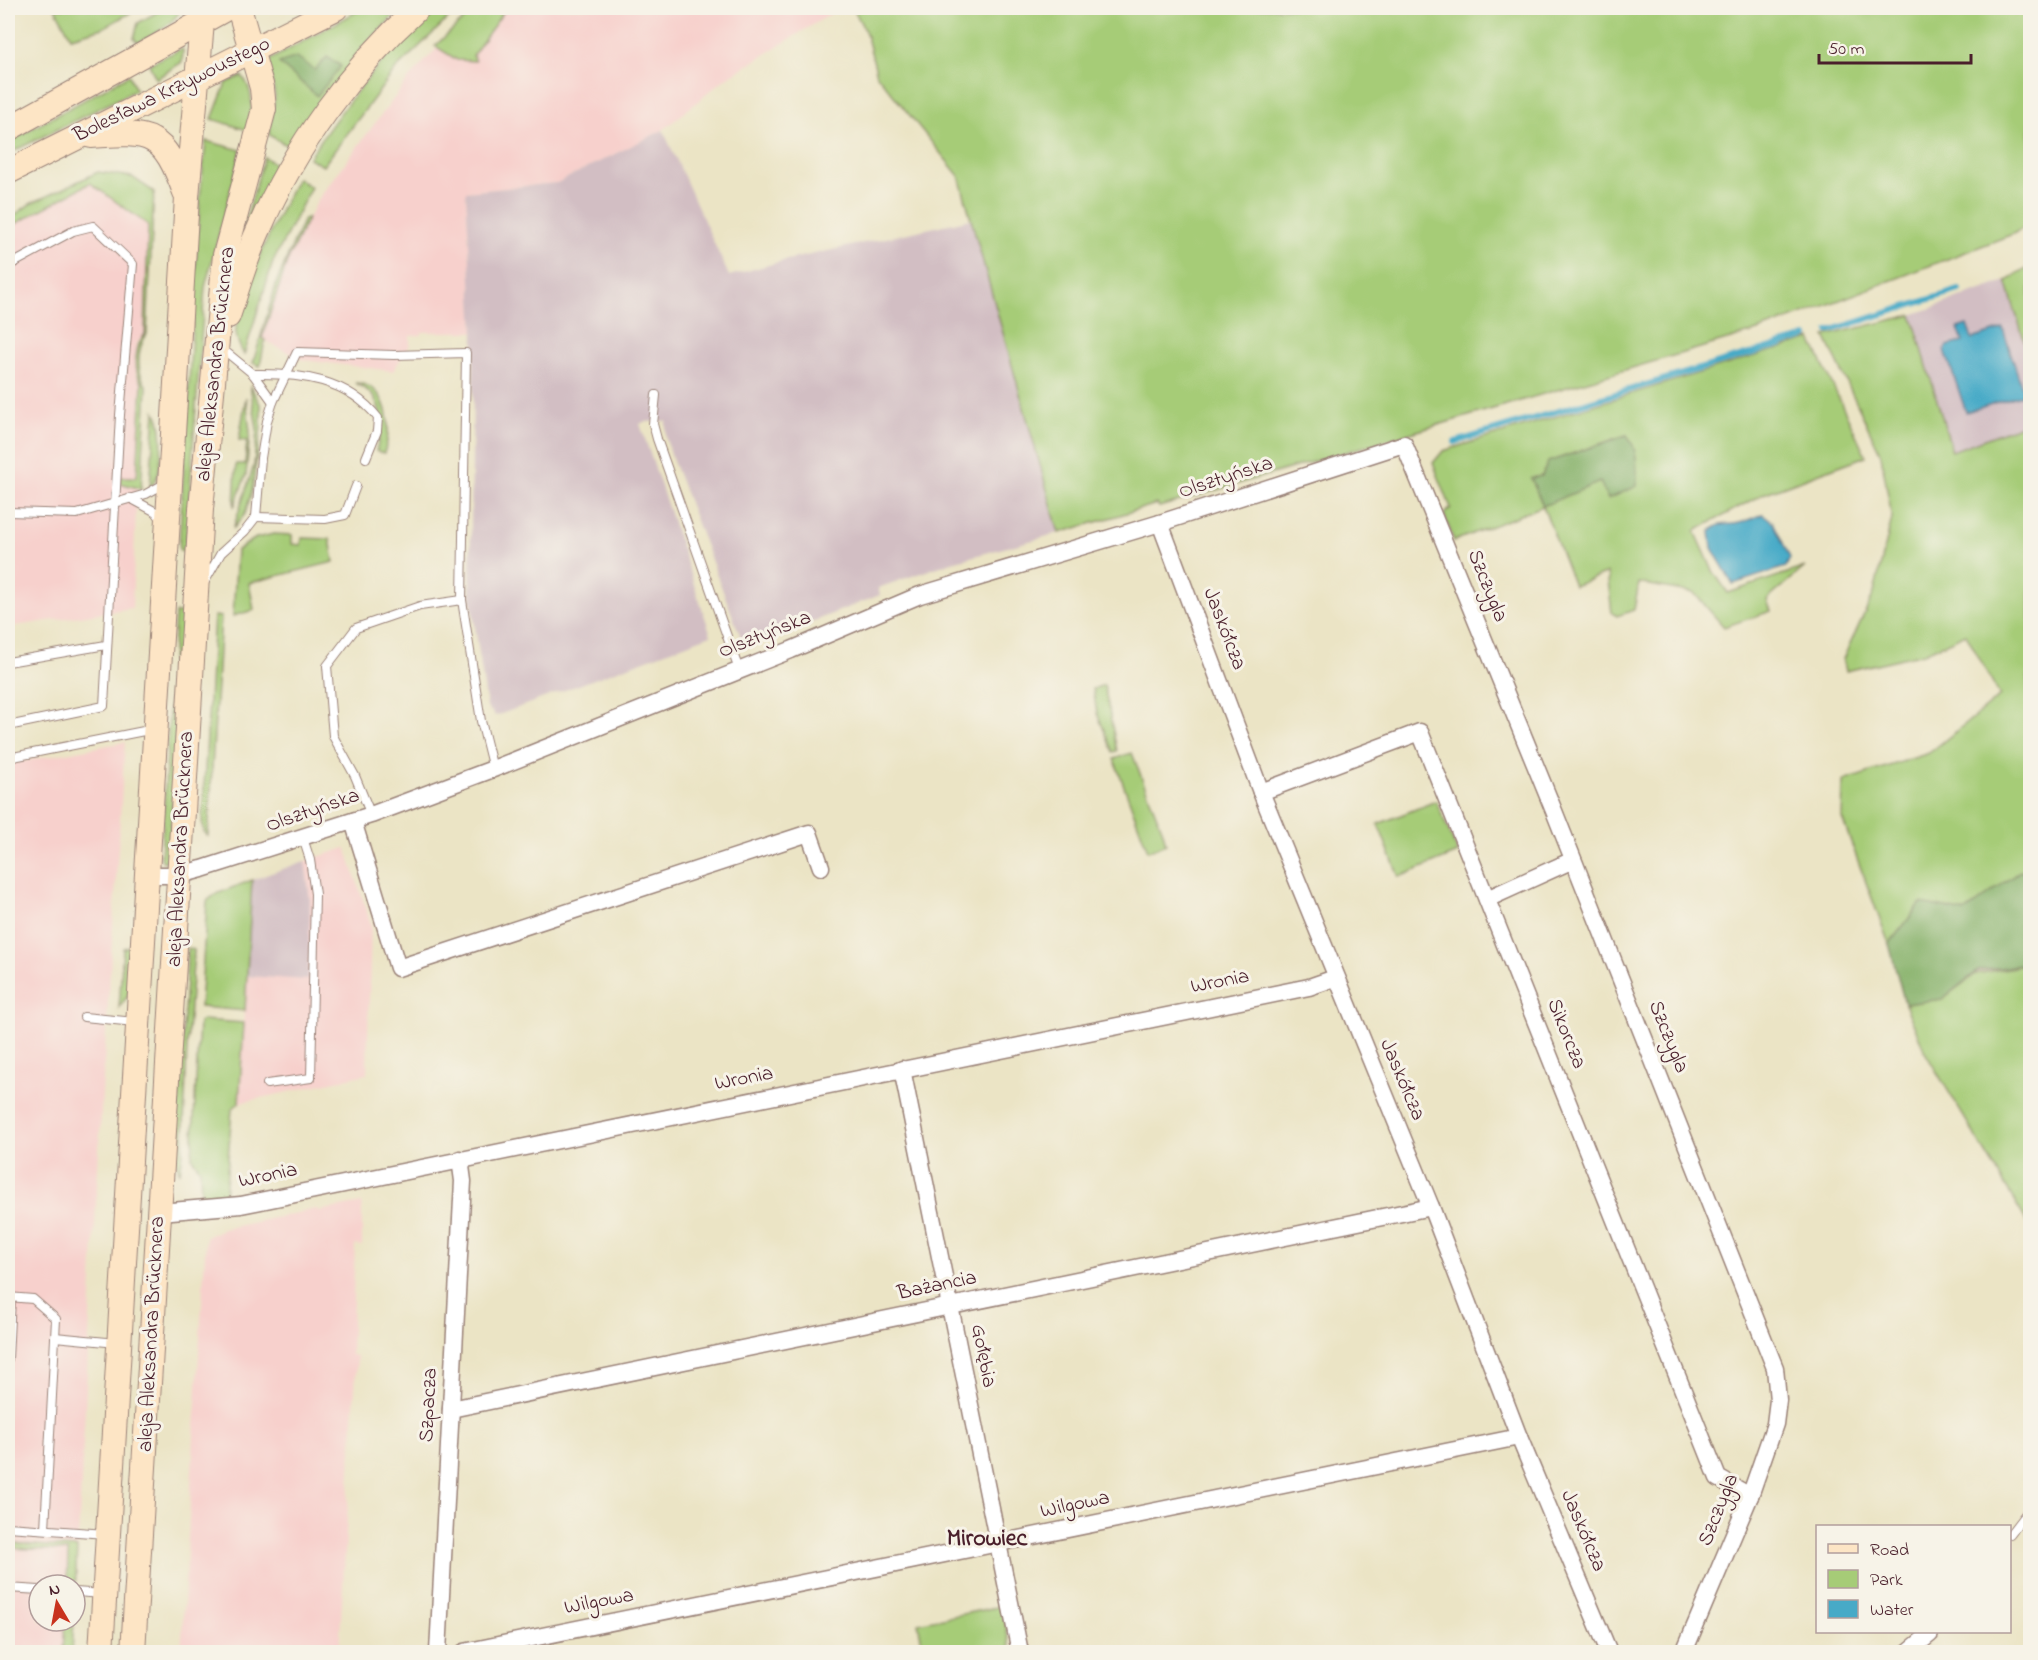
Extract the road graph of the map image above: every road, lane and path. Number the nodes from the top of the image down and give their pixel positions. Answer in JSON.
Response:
{"nodes":[{"id":1,"x":227,"y":8,"type":"edge"},
{"id":2,"x":239,"y":8,"type":"edge"},
{"id":3,"x":336,"y":8,"type":"edge"},
{"id":4,"x":418,"y":8,"type":"edge"},
{"id":5,"x":202,"y":22,"type":"junction"},
{"id":6,"x":251,"y":53,"type":"junction"},
{"id":7,"x":198,"y":76,"type":"junction"},
{"id":8,"x":8,"y":129,"type":"edge"},
{"id":9,"x":76,"y":137,"type":"junction"},
{"id":10,"x":8,"y":172,"type":"edge"},
{"id":11,"x":187,"y":197,"type":"junction"},
{"id":12,"x":8,"y":266,"type":"edge"},
{"id":13,"x":218,"y":345,"type":"junction"},
{"id":14,"x":287,"y":373,"type":"junction"},
{"id":15,"x":253,"y":374,"type":"junction"},
{"id":16,"x":656,"y":395,"type":"dead end"},
{"id":17,"x":273,"y":402,"type":"junction"},
{"id":18,"x":1404,"y":444,"type":"joint"},
{"id":19,"x":366,"y":458,"type":"dead end"},
{"id":20,"x":172,"y":479,"type":"junction"},
{"id":21,"x":356,"y":486,"type":"dead end"},
{"id":22,"x":130,"y":498,"type":"junction"},
{"id":23,"x":114,"y":502,"type":"junction"},
{"id":24,"x":8,"y":512,"type":"edge"},
{"id":25,"x":256,"y":517,"type":"junction"},
{"id":26,"x":1160,"y":523,"type":"junction"},
{"id":27,"x":169,"y":527,"type":"junction"},
{"id":28,"x":196,"y":596,"type":"junction"},
{"id":29,"x":462,"y":600,"type":"junction"},
{"id":30,"x":106,"y":645,"type":"junction"},
{"id":31,"x":8,"y":662,"type":"edge"},
{"id":32,"x":739,"y":670,"type":"junction"},
{"id":33,"x":8,"y":726,"type":"edge"},
{"id":34,"x":156,"y":729,"type":"junction"},
{"id":35,"x":8,"y":758,"type":"edge"},
{"id":36,"x":493,"y":769,"type":"junction"},
{"id":37,"x":1261,"y":792,"type":"junction"},
{"id":38,"x":371,"y":815,"type":"junction"},
{"id":39,"x":353,"y":821,"type":"junction"},
{"id":40,"x":303,"y":838,"type":"junction"},
{"id":41,"x":1573,"y":860,"type":"junction"},
{"id":42,"x":822,"y":867,"type":"dead end"},
{"id":43,"x":147,"y":875,"type":"junction"},
{"id":44,"x":180,"y":875,"type":"junction"},
{"id":45,"x":1487,"y":899,"type":"junction"},
{"id":46,"x":1335,"y":978,"type":"junction"},
{"id":47,"x":84,"y":1017,"type":"dead end"},
{"id":48,"x":139,"y":1022,"type":"junction"},
{"id":49,"x":902,"y":1069,"type":"junction"},
{"id":50,"x":267,"y":1084,"type":"dead end"},
{"id":51,"x":460,"y":1159,"type":"junction"},
{"id":52,"x":1431,"y":1207,"type":"junction"},
{"id":53,"x":160,"y":1212,"type":"junction"},
{"id":54,"x":9,"y":1297,"type":"edge"},
{"id":55,"x":950,"y":1306,"type":"junction"},
{"id":56,"x":55,"y":1337,"type":"junction"},
{"id":57,"x":121,"y":1343,"type":"junction"},
{"id":58,"x":8,"y":1359,"type":"edge"},
{"id":59,"x":451,"y":1409,"type":"junction"},
{"id":60,"x":1519,"y":1437,"type":"junction"},
{"id":61,"x":1749,"y":1496,"type":"junction"},
{"id":62,"x":2031,"y":1508,"type":"edge"},
{"id":63,"x":8,"y":1527,"type":"edge"},
{"id":64,"x":45,"y":1529,"type":"junction"},
{"id":65,"x":2011,"y":1533,"type":"edge"},
{"id":66,"x":109,"y":1534,"type":"junction"},
{"id":67,"x":999,"y":1544,"type":"junction"},
{"id":68,"x":8,"y":1588,"type":"edge"},
{"id":69,"x":27,"y":1589,"type":"edge"},
{"id":70,"x":87,"y":1593,"type":"edge"},
{"id":71,"x":104,"y":1594,"type":"junction"},
{"id":72,"x":1931,"y":1633,"type":"edge"},
{"id":73,"x":101,"y":1653,"type":"edge"},
{"id":74,"x":133,"y":1653,"type":"edge"},
{"id":75,"x":438,"y":1653,"type":"edge"},
{"id":76,"x":464,"y":1653,"type":"edge"},
{"id":77,"x":1020,"y":1653,"type":"edge"},
{"id":78,"x":1609,"y":1653,"type":"edge"},
{"id":79,"x":1684,"y":1653,"type":"edge"},
{"id":80,"x":1908,"y":1653,"type":"edge"}],
"edges":[{"from":1,"to":5,"type":"main road","name":"Bolesława Krzywoustego"},
{"from":2,"to":6,"type":"main road","name":"aleja Aleksandra Brücknera"},
{"from":3,"to":6,"type":"main road","name":"Bolesława Krzywoustego"},
{"from":4,"to":13,"type":"main road"},
{"from":5,"to":7,"type":"main road","name":"aleja Aleksandra Brücknera"},
{"from":5,"to":8,"type":"main road","name":"Bolesława Krzywoustego"},
{"from":6,"to":7,"type":"main road","name":"Bolesława Krzywoustego"},
{"from":6,"to":13,"type":"main road","name":"aleja Aleksandra Brücknera"},
{"from":7,"to":9,"type":"main road","name":"Bolesława Krzywoustego"},
{"from":7,"to":11,"type":"main road","name":"aleja Aleksandra Brücknera"},
{"from":9,"to":10,"type":"main road","name":"Bolesława Krzywoustego"},
{"from":9,"to":11,"type":"main road"},
{"from":11,"to":20,"type":"main road","name":"aleja Aleksandra Brücknera"},
{"from":12,"to":23,"type":"lane"},
{"from":13,"to":15,"type":"lane"},
{"from":13,"to":28,"type":"main road","name":"aleja Aleksandra Brücknera"},
{"from":14,"to":15,"type":"lane"},
{"from":14,"to":17,"type":"lane"},
{"from":14,"to":19,"type":"lane"},
{"from":14,"to":29,"type":"lane"},
{"from":15,"to":17,"type":"lane"},
{"from":16,"to":32,"type":"lane"},
{"from":17,"to":25,"type":"lane"},
{"from":18,"to":26,"type":"street","name":"Olsztyńska"},
{"from":18,"to":41,"type":"street","name":"Szczygla"},
{"from":20,"to":22,"type":"lane"},
{"from":20,"to":27,"type":"main road","name":"aleja Aleksandra Brücknera"},
{"from":21,"to":25,"type":"lane"},
{"from":22,"to":23,"type":"lane"},
{"from":22,"to":27,"type":"lane"},
{"from":23,"to":24,"type":"lane"},
{"from":23,"to":30,"type":"lane"},
{"from":25,"to":28,"type":"lane"},
{"from":26,"to":32,"type":"street","name":"Olsztyńska"},
{"from":26,"to":37,"type":"street","name":"Jaskółcza"},
{"from":27,"to":34,"type":"main road","name":"aleja Aleksandra Brücknera"},
{"from":28,"to":44,"type":"main road","name":"aleja Aleksandra Brücknera"},
{"from":29,"to":36,"type":"lane"},
{"from":29,"to":38,"type":"lane"},
{"from":30,"to":31,"type":"lane"},
{"from":30,"to":33,"type":"lane"},
{"from":32,"to":36,"type":"street","name":"Olsztyńska"},
{"from":34,"to":35,"type":"lane"},
{"from":34,"to":43,"type":"main road","name":"aleja Aleksandra Brücknera"},
{"from":36,"to":38,"type":"street","name":"Olsztyńska"},
{"from":37,"to":45,"type":"street","name":"Sikorcza"},
{"from":37,"to":46,"type":"street","name":"Jaskółcza"},
{"from":38,"to":39,"type":"street","name":"Olsztyńska"},
{"from":39,"to":40,"type":"street","name":"Olsztyńska"},
{"from":39,"to":42,"type":"street"},
{"from":40,"to":44,"type":"street","name":"Olsztyńska"},
{"from":40,"to":50,"type":"lane"},
{"from":41,"to":45,"type":"street"},
{"from":41,"to":61,"type":"street","name":"Szczygla"},
{"from":43,"to":44,"type":"street","name":"Olsztyńska"},
{"from":43,"to":48,"type":"main road","name":"aleja Aleksandra Brücknera"},
{"from":44,"to":53,"type":"main road","name":"aleja Aleksandra Brücknera"},
{"from":45,"to":61,"type":"street","name":"Sikorcza"},
{"from":46,"to":49,"type":"street","name":"Wronia"},
{"from":46,"to":52,"type":"street","name":"Jaskółcza"},
{"from":47,"to":48,"type":"lane"},
{"from":48,"to":57,"type":"main road","name":"aleja Aleksandra Brücknera"},
{"from":49,"to":51,"type":"street","name":"Wronia"},
{"from":49,"to":55,"type":"street","name":"Gołębia"},
{"from":51,"to":53,"type":"street","name":"Wronia"},
{"from":51,"to":59,"type":"street","name":"Szpacza"},
{"from":52,"to":55,"type":"street","name":"Bażancia"},
{"from":52,"to":60,"type":"street","name":"Jaskółcza"},
{"from":53,"to":74,"type":"main road","name":"aleja Aleksandra Brücknera"},
{"from":54,"to":56,"type":"lane"},
{"from":54,"to":58,"type":"lane"},
{"from":55,"to":59,"type":"street","name":"Bażancia"},
{"from":55,"to":67,"type":"street","name":"Gołębia"},
{"from":56,"to":57,"type":"lane"},
{"from":56,"to":64,"type":"lane"},
{"from":57,"to":66,"type":"main road","name":"aleja Aleksandra Brücknera"},
{"from":59,"to":75,"type":"street","name":"Szpacza"},
{"from":60,"to":67,"type":"street","name":"Wilgowa"},
{"from":60,"to":78,"type":"street","name":"Jaskółcza"},
{"from":61,"to":79,"type":"street","name":"Szczygla"},
{"from":62,"to":65,"type":"lane"},
{"from":63,"to":64,"type":"lane"},
{"from":64,"to":66,"type":"lane"},
{"from":66,"to":71,"type":"main road","name":"aleja Aleksandra Brücknera"},
{"from":67,"to":76,"type":"street","name":"Wilgowa"},
{"from":67,"to":77,"type":"street","name":"Gołębia"},
{"from":68,"to":69,"type":"lane"},
{"from":70,"to":71,"type":"lane"},
{"from":71,"to":73,"type":"main road","name":"aleja Aleksandra Brücknera"},
{"from":72,"to":80,"type":"street"}]}
